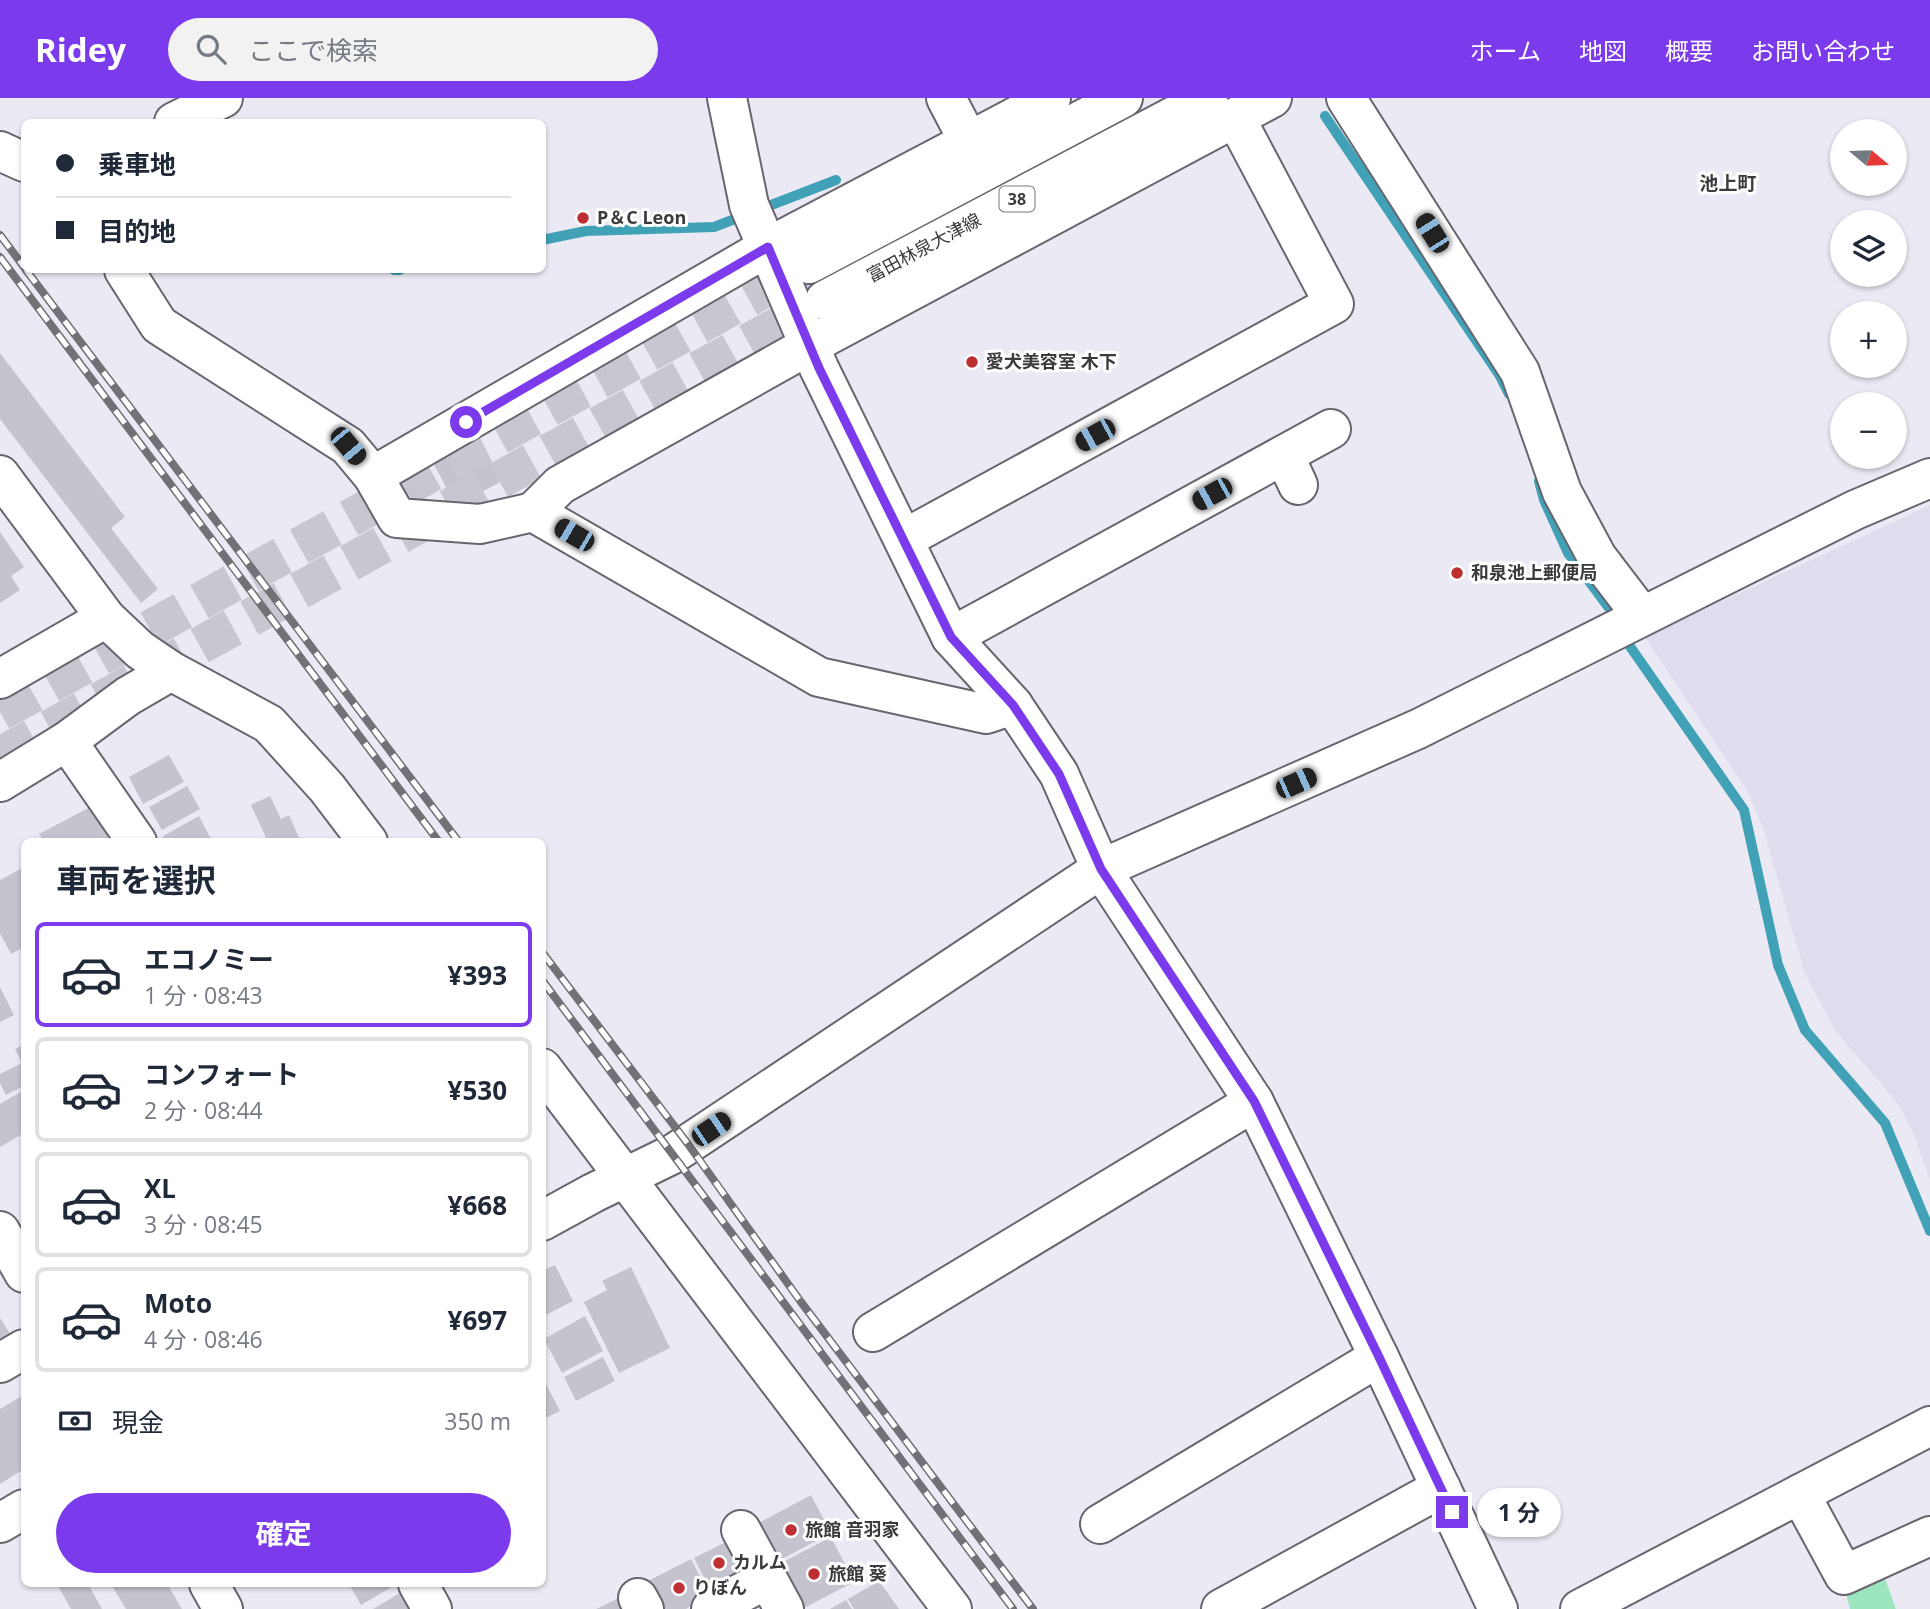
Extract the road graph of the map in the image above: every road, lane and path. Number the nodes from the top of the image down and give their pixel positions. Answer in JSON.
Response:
{"nodes":[{"id":1,"x":223,"y":98,"type":"edge"},
{"id":2,"x":727,"y":98,"type":"edge"},
{"id":3,"x":946,"y":98,"type":"edge"},
{"id":4,"x":1051,"y":98,"type":"edge"},
{"id":5,"x":1123,"y":98,"type":"edge"},
{"id":6,"x":1272,"y":98,"type":"edge"},
{"id":7,"x":1346,"y":98,"type":"edge"},
{"id":8,"x":1222,"y":107,"type":"edge"},
{"id":9,"x":180,"y":119,"type":"edge"},
{"id":10,"x":968,"y":141,"type":"junction"},
{"id":11,"x":0,"y":151,"type":"edge"},
{"id":12,"x":21,"y":161,"type":"edge"},
{"id":13,"x":768,"y":247,"type":"junction"},
{"id":14,"x":809,"y":264,"type":"tunnel mouth"},
{"id":15,"x":126,"y":273,"type":"edge"},
{"id":16,"x":825,"y":300,"type":"tunnel mouth"},
{"id":17,"x":808,"y":345,"type":"junction"},
{"id":18,"x":1331,"y":429,"type":"dead end"},
{"id":19,"x":0,"y":475,"type":"edge"},
{"id":20,"x":373,"y":476,"type":"junction"},
{"id":21,"x":1930,"y":478,"type":"edge"},
{"id":22,"x":533,"y":512,"type":"junction"},
{"id":23,"x":904,"y":539,"type":"junction"},
{"id":24,"x":1642,"y":616,"type":"junction"},
{"id":25,"x":106,"y":618,"type":"junction"},
{"id":26,"x":951,"y":637,"type":"junction"},
{"id":27,"x":5,"y":666,"type":"edge"},
{"id":28,"x":171,"y":671,"type":"junction"},
{"id":29,"x":1013,"y":705,"type":"junction"},
{"id":30,"x":67,"y":741,"type":"junction"},
{"id":31,"x":0,"y":782,"type":"edge"},
{"id":32,"x":134,"y":838,"type":"edge"},
{"id":33,"x":365,"y":838,"type":"edge"},
{"id":34,"x":1101,"y":869,"type":"junction"},
{"id":35,"x":546,"y":1073,"type":"edge"},
{"id":36,"x":1254,"y":1101,"type":"junction"},
{"id":37,"x":626,"y":1178,"type":"junction"},
{"id":38,"x":546,"y":1219,"type":"edge"},
{"id":39,"x":0,"y":1231,"type":"edge"},
{"id":40,"x":21,"y":1268,"type":"edge"},
{"id":41,"x":873,"y":1332,"type":"dead end"},
{"id":42,"x":21,"y":1351,"type":"edge"},
{"id":43,"x":1379,"y":1357,"type":"junction"},
{"id":44,"x":0,"y":1363,"type":"edge"},
{"id":45,"x":1930,"y":1426,"type":"edge"},
{"id":46,"x":1441,"y":1488,"type":"junction"},
{"id":47,"x":1800,"y":1494,"type":"junction"},
{"id":48,"x":21,"y":1510,"type":"edge"},
{"id":49,"x":0,"y":1522,"type":"edge"},
{"id":50,"x":1100,"y":1524,"type":"dead end"},
{"id":51,"x":741,"y":1530,"type":"dead end"},
{"id":52,"x":1930,"y":1536,"type":"edge"},
{"id":53,"x":211,"y":1587,"type":"edge"},
{"id":54,"x":420,"y":1587,"type":"edge"},
{"id":55,"x":775,"y":1594,"type":"edge"},
{"id":56,"x":223,"y":1609,"type":"edge"},
{"id":57,"x":432,"y":1609,"type":"edge"},
{"id":58,"x":711,"y":1609,"type":"edge"},
{"id":59,"x":952,"y":1609,"type":"edge"},
{"id":60,"x":1222,"y":1609,"type":"edge"},
{"id":61,"x":1498,"y":1609,"type":"edge"},
{"id":62,"x":1580,"y":1609,"type":"edge"}],
"edges":[{"from":1,"to":9,"type":"street"},
{"from":2,"to":13,"type":"street"},
{"from":3,"to":10,"type":"street"},
{"from":4,"to":10,"type":"street"},
{"from":5,"to":14,"type":"street","number":"38"},
{"from":6,"to":8,"type":"street"},
{"from":7,"to":24,"type":"street"},
{"from":8,"to":16,"type":"street","name":"富田林泉大津線","number":"38"},
{"from":8,"to":17,"type":"street"},
{"from":8,"to":23,"type":"street"},
{"from":10,"to":13,"type":"street"},
{"from":11,"to":12,"type":"street"},
{"from":13,"to":17,"type":"street"},
{"from":13,"to":20,"type":"street"},
{"from":15,"to":20,"type":"street"},
{"from":17,"to":22,"type":"street"},
{"from":17,"to":23,"type":"street"},
{"from":18,"to":26,"type":"street"},
{"from":19,"to":25,"type":"street"},
{"from":20,"to":22,"type":"street"},
{"from":21,"to":24,"type":"street"},
{"from":22,"to":29,"type":"street"},
{"from":23,"to":26,"type":"street"},
{"from":24,"to":34,"type":"street"},
{"from":25,"to":27,"type":"street"},
{"from":25,"to":28,"type":"street"},
{"from":26,"to":29,"type":"street"},
{"from":28,"to":30,"type":"street"},
{"from":28,"to":33,"type":"street"},
{"from":29,"to":34,"type":"street"},
{"from":30,"to":31,"type":"street"},
{"from":30,"to":32,"type":"street"},
{"from":34,"to":36,"type":"street"},
{"from":34,"to":37,"type":"street"},
{"from":35,"to":37,"type":"street"},
{"from":36,"to":41,"type":"street"},
{"from":36,"to":43,"type":"street"},
{"from":37,"to":38,"type":"street"},
{"from":37,"to":59,"type":"street"},
{"from":39,"to":40,"type":"street"},
{"from":42,"to":44,"type":"street"},
{"from":43,"to":46,"type":"street"},
{"from":43,"to":50,"type":"street"},
{"from":45,"to":47,"type":"street"},
{"from":46,"to":60,"type":"street"},
{"from":46,"to":61,"type":"street"},
{"from":47,"to":52,"type":"street"},
{"from":47,"to":62,"type":"street"},
{"from":48,"to":49,"type":"street"},
{"from":51,"to":55,"type":"street"},
{"from":53,"to":56,"type":"street"},
{"from":54,"to":57,"type":"street"},
{"from":55,"to":58,"type":"street"}]}
